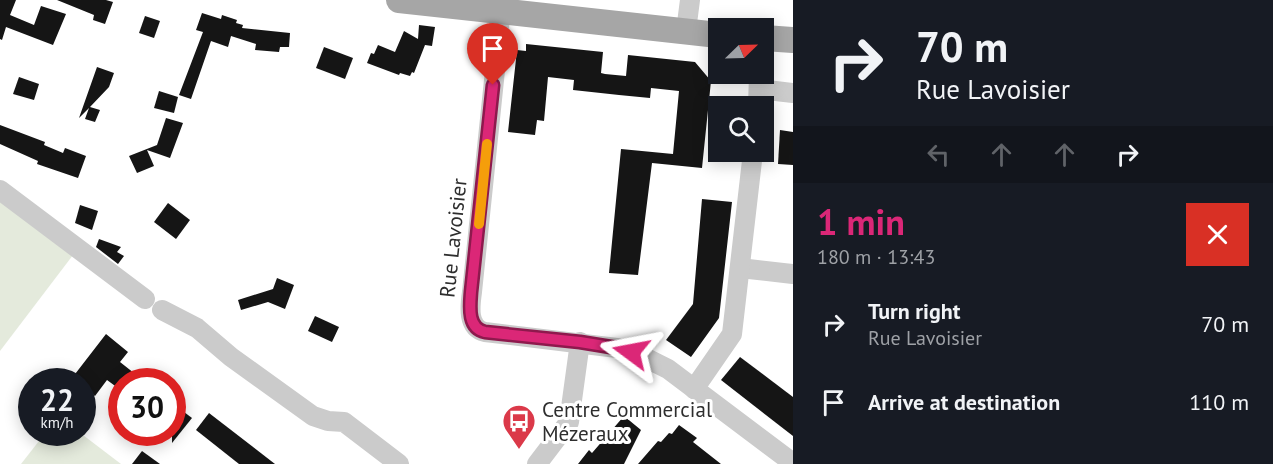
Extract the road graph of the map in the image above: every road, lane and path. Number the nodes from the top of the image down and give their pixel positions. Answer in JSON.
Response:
{"nodes":[{"id":1,"x":399,"y":0,"type":"edge"},
{"id":2,"x":690,"y":0,"type":"edge"},
{"id":3,"x":500,"y":6,"type":"edge"},
{"id":4,"x":686,"y":31,"type":"junction"},
{"id":5,"x":708,"y":34,"type":"edge"},
{"id":6,"x":774,"y":39,"type":"edge"},
{"id":7,"x":793,"y":40,"type":"edge"},
{"id":8,"x":759,"y":90,"type":"edge"},
{"id":9,"x":793,"y":93,"type":"edge"},
{"id":10,"x":752,"y":162,"type":"edge"},
{"id":11,"x":0,"y":189,"type":"edge"},
{"id":12,"x":740,"y":268,"type":"junction"},
{"id":13,"x":793,"y":274,"type":"edge"},
{"id":14,"x":580,"y":342,"type":"junction"},
{"id":15,"x":694,"y":389,"type":"junction"},
{"id":16,"x":399,"y":464,"type":"edge"},
{"id":17,"x":537,"y":464,"type":"edge"},
{"id":18,"x":793,"y":464,"type":"edge"}],
"edges":[{"from":1,"to":3,"type":"main road"},
{"from":2,"to":4,"type":"street"},
{"from":3,"to":4,"type":"main road"},
{"from":3,"to":14,"type":"street","name":"Rue Lavoisier"},
{"from":4,"to":5,"type":"main road"},
{"from":6,"to":7,"type":"main road"},
{"from":8,"to":9,"type":"street"},
{"from":10,"to":12,"type":"street"},
{"from":11,"to":16,"type":"street"},
{"from":12,"to":13,"type":"street"},
{"from":12,"to":15,"type":"street"},
{"from":14,"to":15,"type":"street","name":"Rue Lavoisier"},
{"from":14,"to":17,"type":"street"},
{"from":15,"to":18,"type":"street","name":"Rue Lavoisier"}]}
